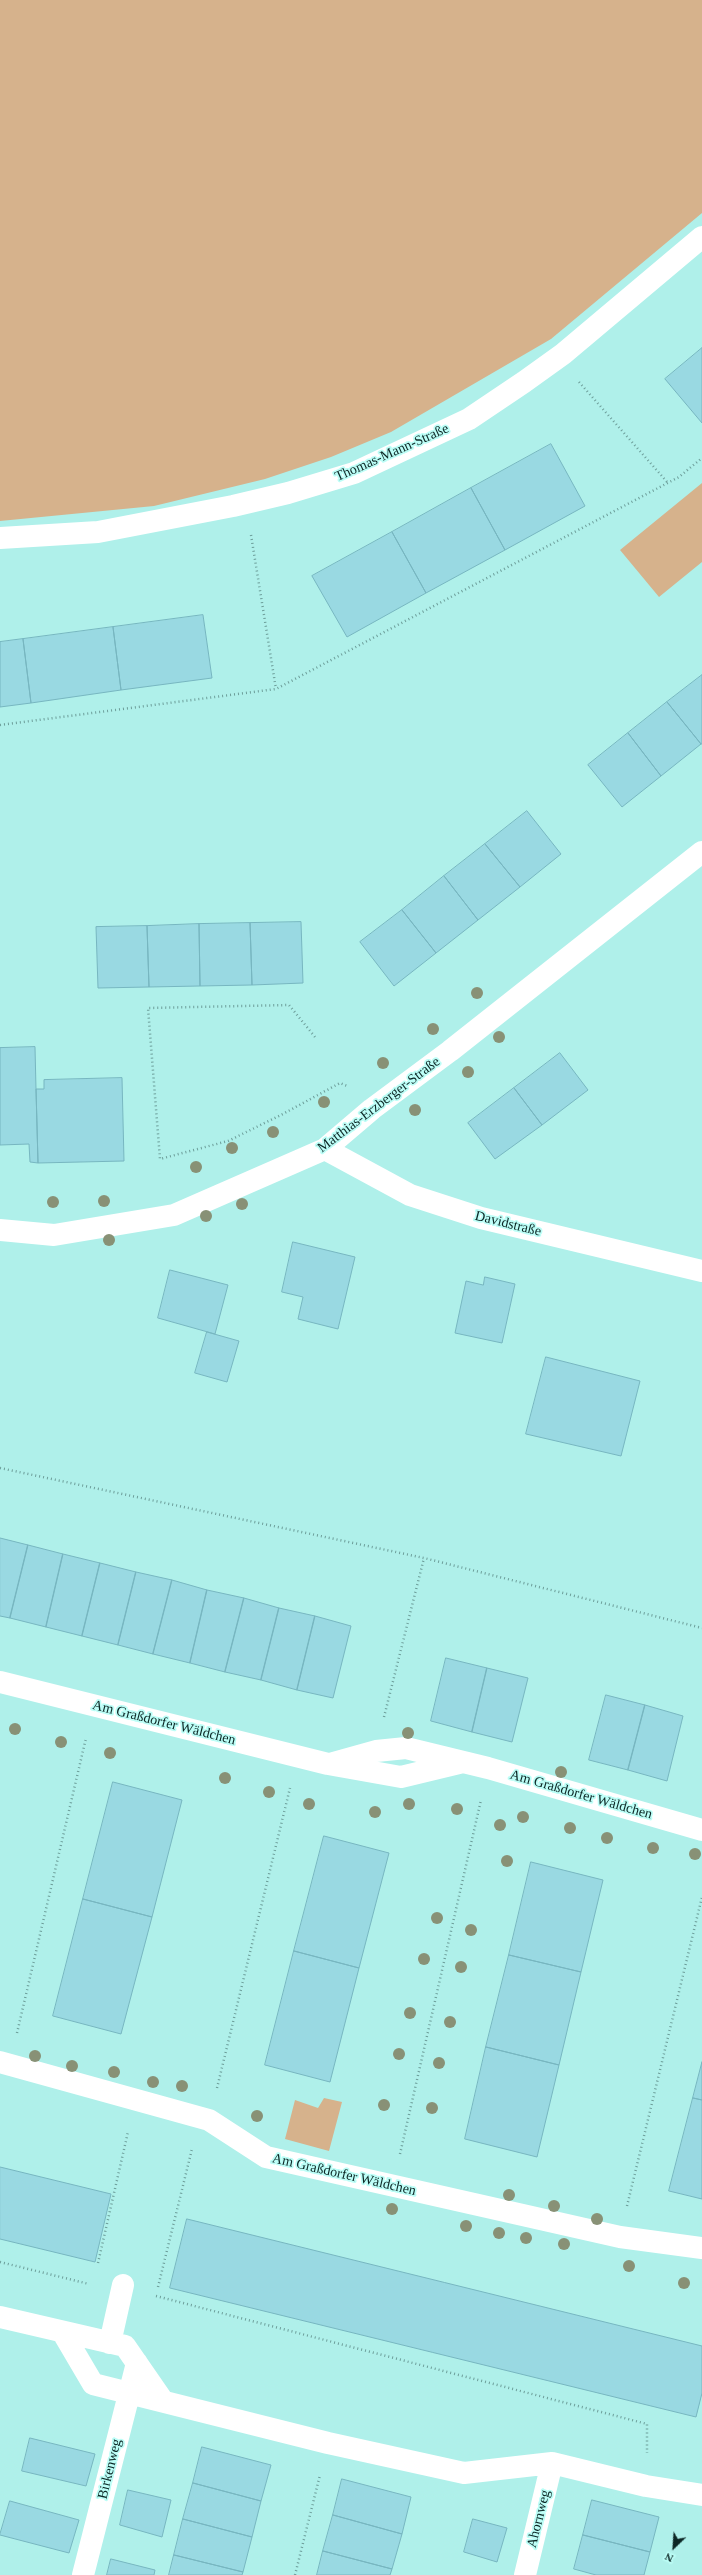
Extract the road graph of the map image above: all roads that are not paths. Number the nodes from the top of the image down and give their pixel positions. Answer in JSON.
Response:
{"nodes":[{"id":1,"x":702,"y":237,"type":"edge"},
{"id":2,"x":0,"y":538,"type":"edge"},
{"id":3,"x":702,"y":852,"type":"edge"},
{"id":4,"x":325,"y":1149,"type":"junction"},
{"id":5,"x":0,"y":1230,"type":"edge"},
{"id":6,"x":702,"y":1271,"type":"edge"},
{"id":7,"x":0,"y":1682,"type":"edge"},
{"id":8,"x":459,"y":1763,"type":"junction"},
{"id":9,"x":328,"y":1764,"type":"junction"},
{"id":10,"x":702,"y":1830,"type":"edge"},
{"id":11,"x":5,"y":2063,"type":"edge"},
{"id":12,"x":702,"y":2248,"type":"edge"},
{"id":13,"x":123,"y":2285,"type":"dead end"},
{"id":14,"x":0,"y":2317,"type":"edge"},
{"id":15,"x":63,"y":2333,"type":"junction"},
{"id":16,"x":110,"y":2343,"type":"junction"},
{"id":17,"x":137,"y":2363,"type":"junction"},
{"id":18,"x":129,"y":2393,"type":"junction"},
{"id":19,"x":163,"y":2401,"type":"junction"},
{"id":20,"x":552,"y":2463,"type":"junction"},
{"id":21,"x":702,"y":2495,"type":"edge"},
{"id":22,"x":83,"y":2575,"type":"edge"},
{"id":23,"x":525,"y":2575,"type":"edge"}],
"edges":[{"from":1,"to":2,"type":"street","name":"Thomas-Mann-Straße"},
{"from":3,"to":4,"type":"street","name":"Matthias-Erzberger-Straße"},
{"from":4,"to":5,"type":"street","name":"Matthias-Erzberger-Straße"},
{"from":4,"to":6,"type":"street","name":"Davidstraße"},
{"from":7,"to":9,"type":"street","name":"Am Graßdorfer Wäldchen"},
{"from":8,"to":9,"type":"street","name":"Am Graßdorfer Wäldchen"},
{"from":8,"to":9,"type":"street","name":"Am Graßdorfer Wäldchen"},
{"from":8,"to":10,"type":"street","name":"Am Graßdorfer Wäldchen"},
{"from":11,"to":12,"type":"street","name":"Am Graßdorfer Wäldchen"},
{"from":13,"to":16,"type":"street"},
{"from":14,"to":15,"type":"street"},
{"from":15,"to":16,"type":"street"},
{"from":15,"to":18,"type":"street"},
{"from":16,"to":17,"type":"street"},
{"from":17,"to":18,"type":"street","name":"Birkenweg"},
{"from":17,"to":19,"type":"street"},
{"from":18,"to":19,"type":"street"},
{"from":18,"to":22,"type":"street","name":"Birkenweg"},
{"from":19,"to":20,"type":"street"},
{"from":20,"to":21,"type":"street"},
{"from":20,"to":23,"type":"street","name":"Ahornweg"}]}
